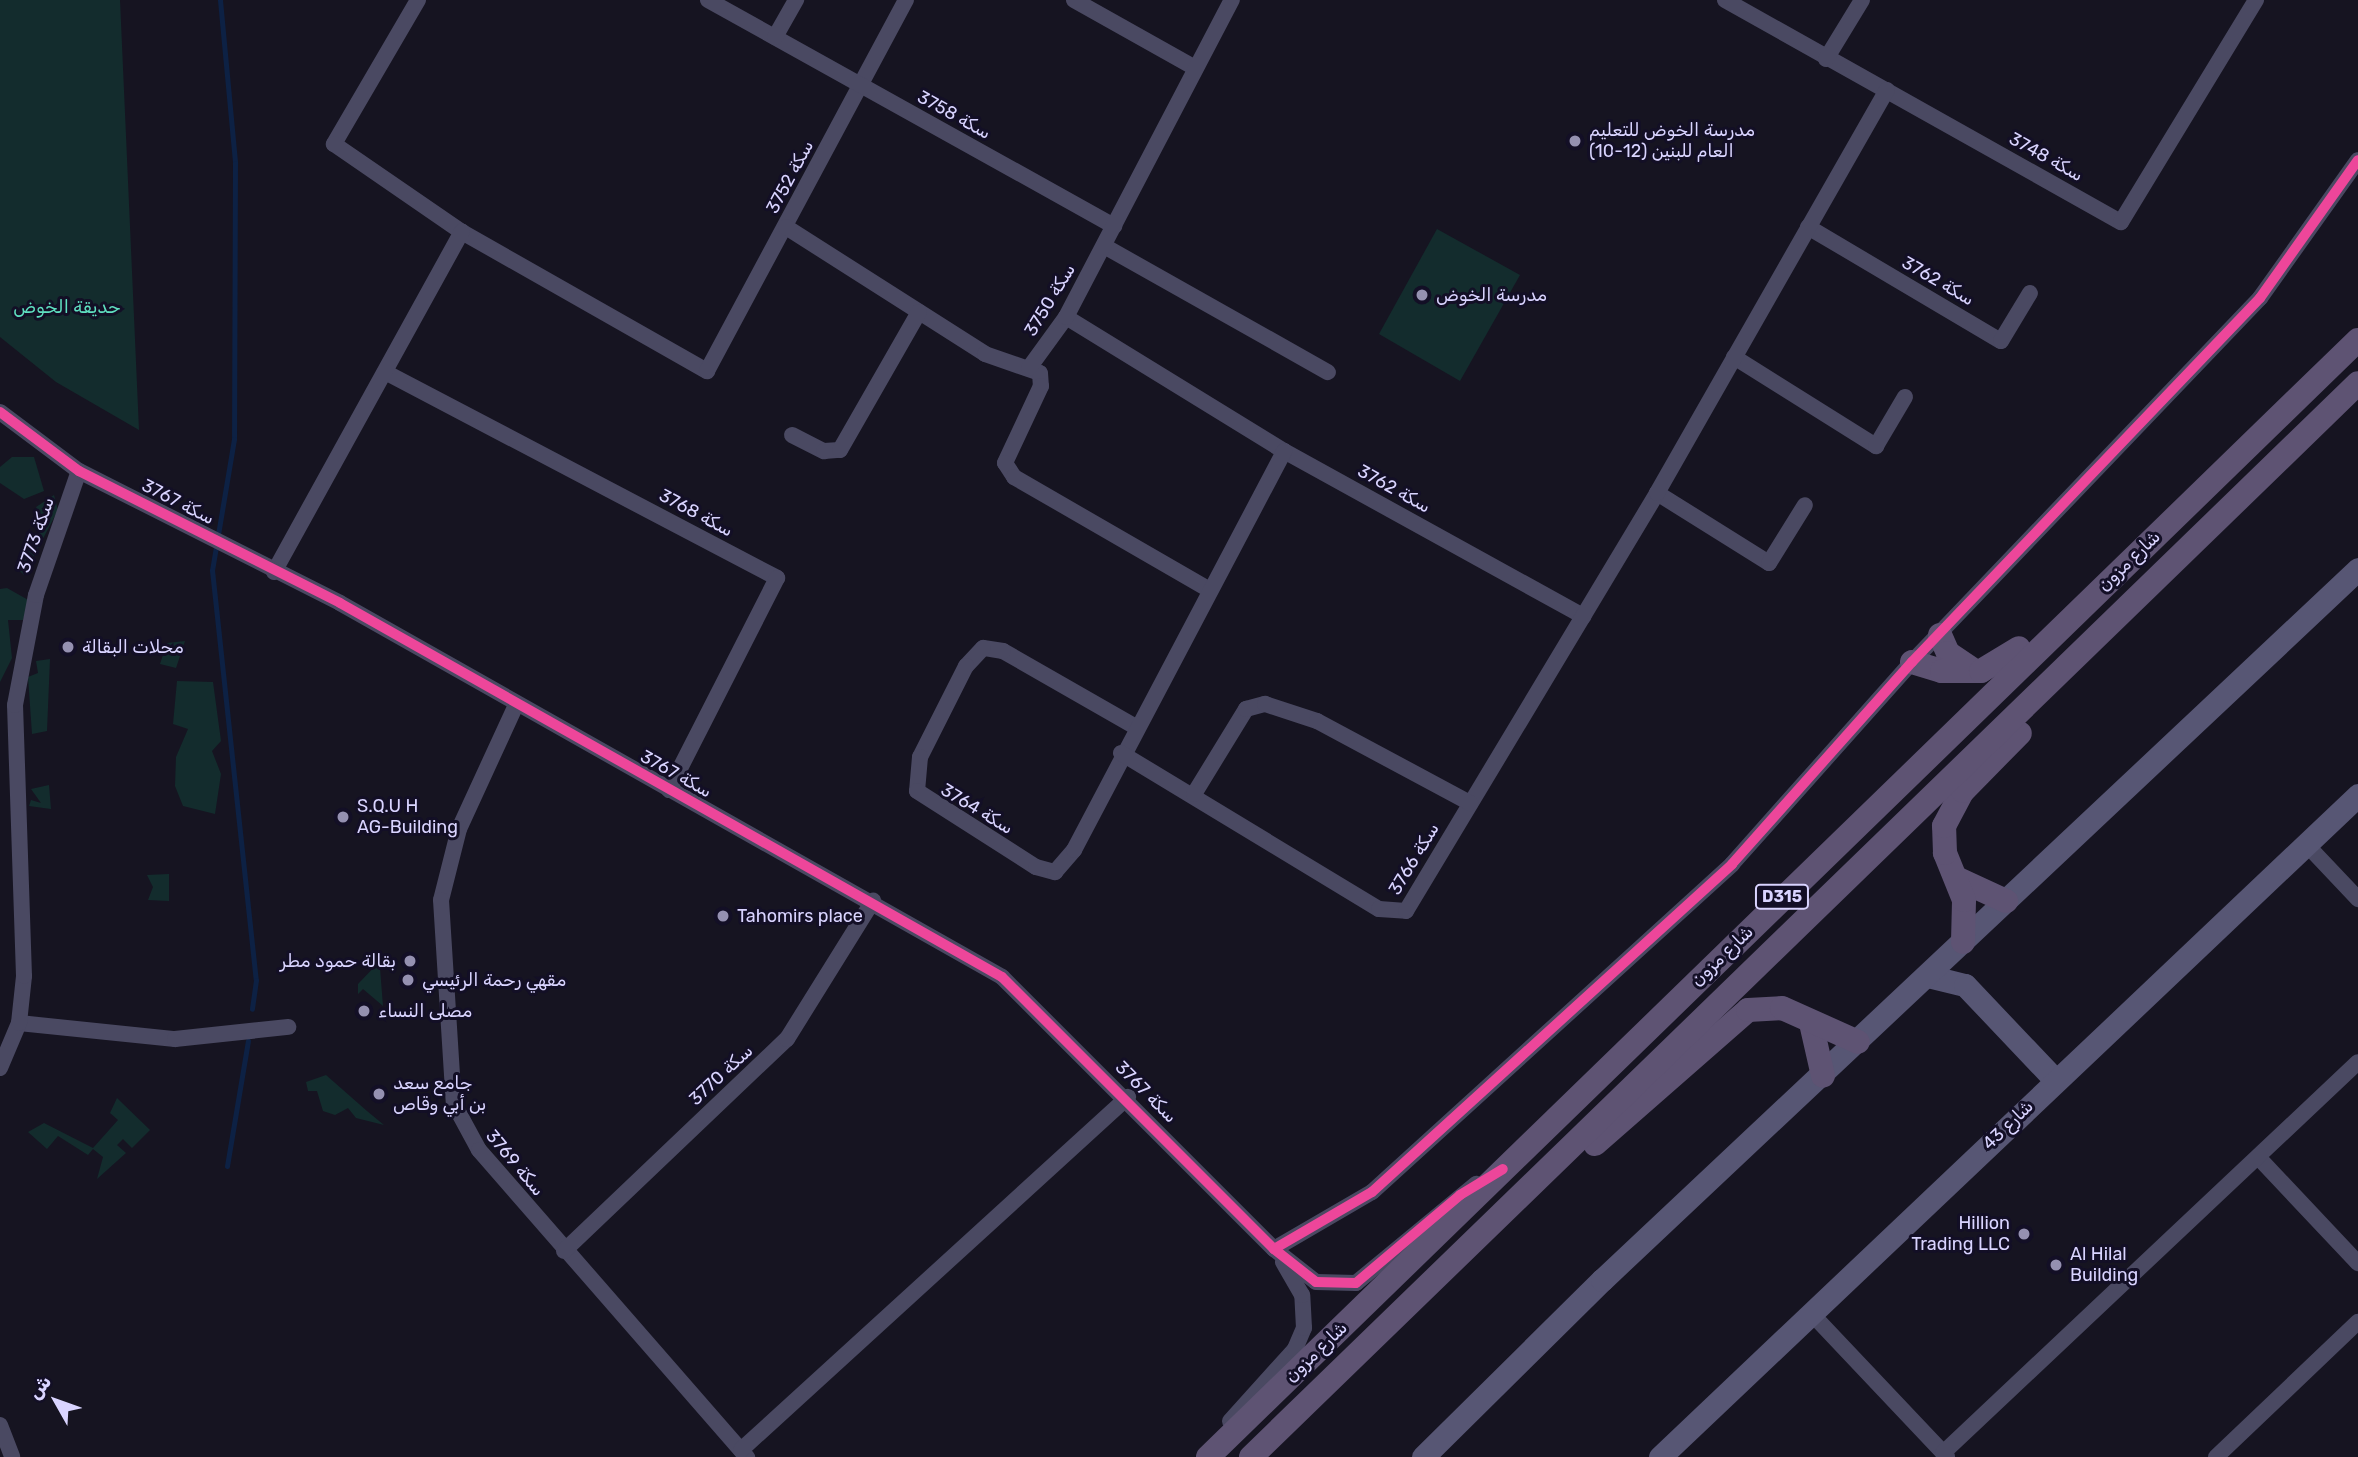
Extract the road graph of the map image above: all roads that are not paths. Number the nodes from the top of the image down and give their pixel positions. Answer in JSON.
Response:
{"nodes":[{"id":1,"x":418,"y":0,"type":"edge"},
{"id":2,"x":708,"y":0,"type":"edge"},
{"id":3,"x":796,"y":0,"type":"edge"},
{"id":4,"x":906,"y":0,"type":"edge"},
{"id":5,"x":1074,"y":0,"type":"edge"},
{"id":6,"x":1232,"y":0,"type":"edge"},
{"id":7,"x":1725,"y":0,"type":"edge"},
{"id":8,"x":1862,"y":0,"type":"edge"},
{"id":9,"x":2256,"y":0,"type":"edge"},
{"id":10,"x":775,"y":37,"type":"junction"},
{"id":11,"x":1826,"y":59,"type":"junction"},
{"id":12,"x":1195,"y":68,"type":"junction"},
{"id":13,"x":860,"y":85,"type":"junction"},
{"id":14,"x":1887,"y":90,"type":"junction"},
{"id":15,"x":2358,"y":160,"type":"edge"},
{"id":16,"x":1114,"y":226,"type":"junction"},
{"id":17,"x":786,"y":227,"type":"junction"},
{"id":18,"x":1808,"y":227,"type":"junction"},
{"id":19,"x":461,"y":232,"type":"junction"},
{"id":20,"x":1104,"y":246,"type":"junction"},
{"id":21,"x":2030,"y":293,"type":"dead end"},
{"id":22,"x":919,"y":313,"type":"junction"},
{"id":23,"x":1066,"y":317,"type":"junction"},
{"id":24,"x":2358,"y":340,"type":"edge"},
{"id":25,"x":1734,"y":357,"type":"junction"},
{"id":26,"x":1029,"y":368,"type":"junction"},
{"id":27,"x":385,"y":372,"type":"junction"},
{"id":28,"x":1328,"y":372,"type":"dead end"},
{"id":29,"x":2358,"y":383,"type":"edge"},
{"id":30,"x":1905,"y":397,"type":"dead end"},
{"id":31,"x":0,"y":412,"type":"edge"},
{"id":32,"x":792,"y":435,"type":"dead end"},
{"id":33,"x":1284,"y":450,"type":"junction"},
{"id":34,"x":79,"y":471,"type":"junction"},
{"id":35,"x":1657,"y":493,"type":"junction"},
{"id":36,"x":1805,"y":505,"type":"dead end"},
{"id":37,"x":2140,"y":549,"type":"junction"},
{"id":38,"x":2358,"y":569,"type":"edge"},
{"id":39,"x":274,"y":572,"type":"junction"},
{"id":40,"x":1210,"y":590,"type":"junction"},
{"id":41,"x":1583,"y":616,"type":"junction"},
{"id":42,"x":2098,"y":634,"type":"junction"},
{"id":43,"x":1940,"y":635,"type":"junction"},
{"id":44,"x":1912,"y":662,"type":"junction"},
{"id":45,"x":1973,"y":670,"type":"junction"},
{"id":46,"x":8,"y":705,"type":"edge"},
{"id":47,"x":516,"y":705,"type":"junction"},
{"id":48,"x":1134,"y":726,"type":"junction"},
{"id":49,"x":1121,"y":752,"type":"junction"},
{"id":50,"x":670,"y":790,"type":"junction"},
{"id":51,"x":1194,"y":794,"type":"junction"},
{"id":52,"x":2358,"y":795,"type":"edge"},
{"id":53,"x":1470,"y":803,"type":"junction"},
{"id":54,"x":2306,"y":844,"type":"junction"},
{"id":55,"x":1958,"y":879,"type":"junction"},
{"id":56,"x":2358,"y":899,"type":"edge"},
{"id":57,"x":873,"y":901,"type":"junction"},
{"id":58,"x":2006,"y":901,"type":"junction"},
{"id":59,"x":1963,"y":942,"type":"junction"},
{"id":60,"x":1928,"y":976,"type":"junction"},
{"id":61,"x":1965,"y":985,"type":"junction"},
{"id":62,"x":19,"y":1023,"type":"junction"},
{"id":63,"x":1811,"y":1023,"type":"junction"},
{"id":64,"x":288,"y":1027,"type":"dead end"},
{"id":65,"x":1858,"y":1042,"type":"junction"},
{"id":66,"x":2358,"y":1062,"type":"edge"},
{"id":67,"x":0,"y":1068,"type":"edge"},
{"id":68,"x":1823,"y":1076,"type":"junction"},
{"id":69,"x":2055,"y":1080,"type":"junction"},
{"id":70,"x":1128,"y":1097,"type":"junction"},
{"id":71,"x":2258,"y":1157,"type":"junction"},
{"id":72,"x":1503,"y":1169,"type":"junction"},
{"id":73,"x":1531,"y":1184,"type":"junction"},
{"id":74,"x":1274,"y":1249,"type":"junction"},
{"id":75,"x":564,"y":1251,"type":"junction"},
{"id":76,"x":2358,"y":1264,"type":"edge"},
{"id":77,"x":1811,"y":1313,"type":"junction"},
{"id":78,"x":2358,"y":1322,"type":"edge"},
{"id":79,"x":0,"y":1425,"type":"edge"},
{"id":80,"x":744,"y":1454,"type":"edge"},
{"id":81,"x":1945,"y":1455,"type":"edge"},
{"id":82,"x":12,"y":1457,"type":"edge"},
{"id":83,"x":1207,"y":1457,"type":"edge"},
{"id":84,"x":1251,"y":1457,"type":"edge"},
{"id":85,"x":1423,"y":1457,"type":"edge"},
{"id":86,"x":1660,"y":1457,"type":"edge"},
{"id":87,"x":2216,"y":1457,"type":"edge"}],
"edges":[{"from":1,"to":19,"type":"street"},
{"from":2,"to":10,"type":"street","name":"سكة 3758"},
{"from":3,"to":10,"type":"street"},
{"from":4,"to":13,"type":"street","name":"سكة 3752"},
{"from":5,"to":12,"type":"street"},
{"from":6,"to":12,"type":"street","name":"سكة 3750"},
{"from":7,"to":11,"type":"street","name":"سكة 3748"},
{"from":8,"to":11,"type":"street"},
{"from":9,"to":14,"type":"street","name":"سكة 3748"},
{"from":10,"to":13,"type":"street","name":"سكة 3758"},
{"from":11,"to":14,"type":"street","name":"سكة 3748"},
{"from":12,"to":16,"type":"street","name":"سكة 3750"},
{"from":13,"to":16,"type":"street","name":"سكة 3758"},
{"from":13,"to":17,"type":"street","name":"سكة 3752"},
{"from":14,"to":18,"type":"street"},
{"from":15,"to":43,"type":"street"},
{"from":16,"to":20,"type":"street","name":"سكة 3750"},
{"from":17,"to":19,"type":"street","name":"سكة 3752"},
{"from":17,"to":22,"type":"street"},
{"from":18,"to":21,"type":"street","name":"سكة 3762"},
{"from":18,"to":25,"type":"street"},
{"from":19,"to":27,"type":"street"},
{"from":20,"to":23,"type":"street","name":"سكة 3750"},
{"from":20,"to":28,"type":"street"},
{"from":22,"to":26,"type":"street"},
{"from":22,"to":32,"type":"street"},
{"from":23,"to":26,"type":"street","name":"سكة 3750"},
{"from":23,"to":33,"type":"street","name":"سكة 3762"},
{"from":24,"to":37,"type":"main road","name":"شارع مزون","number":"D315"},
{"from":25,"to":30,"type":"street"},
{"from":25,"to":35,"type":"street"},
{"from":26,"to":40,"type":"street"},
{"from":27,"to":39,"type":"street"},
{"from":27,"to":50,"type":"street","name":"سكة 3768"},
{"from":29,"to":42,"type":"main road","name":"شارع مزون","number":"D315"},
{"from":31,"to":34,"type":"street","name":"سكة 3767"},
{"from":33,"to":40,"type":"street","name":"سكة 3764"},
{"from":33,"to":41,"type":"street","name":"سكة 3762"},
{"from":34,"to":39,"type":"street","name":"سكة 3767"},
{"from":34,"to":46,"type":"street","name":"سكة 3773"},
{"from":35,"to":36,"type":"street"},
{"from":35,"to":41,"type":"street"},
{"from":37,"to":45,"type":"main road"},
{"from":37,"to":72,"type":"main road","name":"شارع مزون","number":"D315"},
{"from":38,"to":58,"type":"street"},
{"from":39,"to":47,"type":"street","name":"سكة 3767"},
{"from":40,"to":48,"type":"street","name":"سكة 3764"},
{"from":41,"to":53,"type":"street","name":"سكة 3766"},
{"from":42,"to":55,"type":"main road"},
{"from":42,"to":73,"type":"main road","name":"شارع مزون","number":"D315"},
{"from":43,"to":44,"type":"street"},
{"from":43,"to":45,"type":"main road"},
{"from":44,"to":45,"type":"main road"},
{"from":44,"to":74,"type":"street"},
{"from":46,"to":62,"type":"street","name":"سكة 3773"},
{"from":47,"to":50,"type":"street","name":"سكة 3767"},
{"from":47,"to":75,"type":"street","name":"سكة 3769"},
{"from":48,"to":49,"type":"street","name":"سكة 3764"},
{"from":48,"to":49,"type":"street","name":"سكة 3764"},
{"from":49,"to":51,"type":"street","name":"سكة 3766"},
{"from":50,"to":57,"type":"street","name":"سكة 3767"},
{"from":51,"to":53,"type":"street"},
{"from":51,"to":53,"type":"street","name":"سكة 3766"},
{"from":52,"to":54,"type":"street","name":"شارع 43"},
{"from":54,"to":56,"type":"street"},
{"from":54,"to":69,"type":"street","name":"شارع 43"},
{"from":55,"to":58,"type":"main road"},
{"from":55,"to":59,"type":"main road"},
{"from":57,"to":70,"type":"street","name":"سكة 3767"},
{"from":57,"to":75,"type":"street","name":"سكة 3770"},
{"from":58,"to":59,"type":"street"},
{"from":59,"to":60,"type":"street"},
{"from":59,"to":61,"type":"street"},
{"from":60,"to":61,"type":"street"},
{"from":60,"to":65,"type":"street"},
{"from":61,"to":69,"type":"street"},
{"from":62,"to":64,"type":"street"},
{"from":62,"to":67,"type":"street","name":"سكة 3773"},
{"from":63,"to":65,"type":"main road"},
{"from":63,"to":68,"type":"main road"},
{"from":63,"to":73,"type":"main road"},
{"from":65,"to":68,"type":"street"},
{"from":66,"to":71,"type":"street"},
{"from":68,"to":85,"type":"street"},
{"from":69,"to":77,"type":"street","name":"شارع 43"},
{"from":70,"to":74,"type":"street","name":"سكة 3767"},
{"from":70,"to":80,"type":"street","name":"سكة 3767"},
{"from":71,"to":76,"type":"street"},
{"from":71,"to":81,"type":"street"},
{"from":72,"to":74,"type":"street"},
{"from":72,"to":83,"type":"main road","name":"شارع مزون","number":"D315"},
{"from":73,"to":84,"type":"main road","name":"شارع مزون","number":"D315"},
{"from":74,"to":83,"type":"street"},
{"from":75,"to":80,"type":"street","name":"سكة 3769"},
{"from":77,"to":81,"type":"street"},
{"from":77,"to":86,"type":"street","name":"شارع 43"},
{"from":78,"to":87,"type":"street"},
{"from":79,"to":82,"type":"street"}]}
